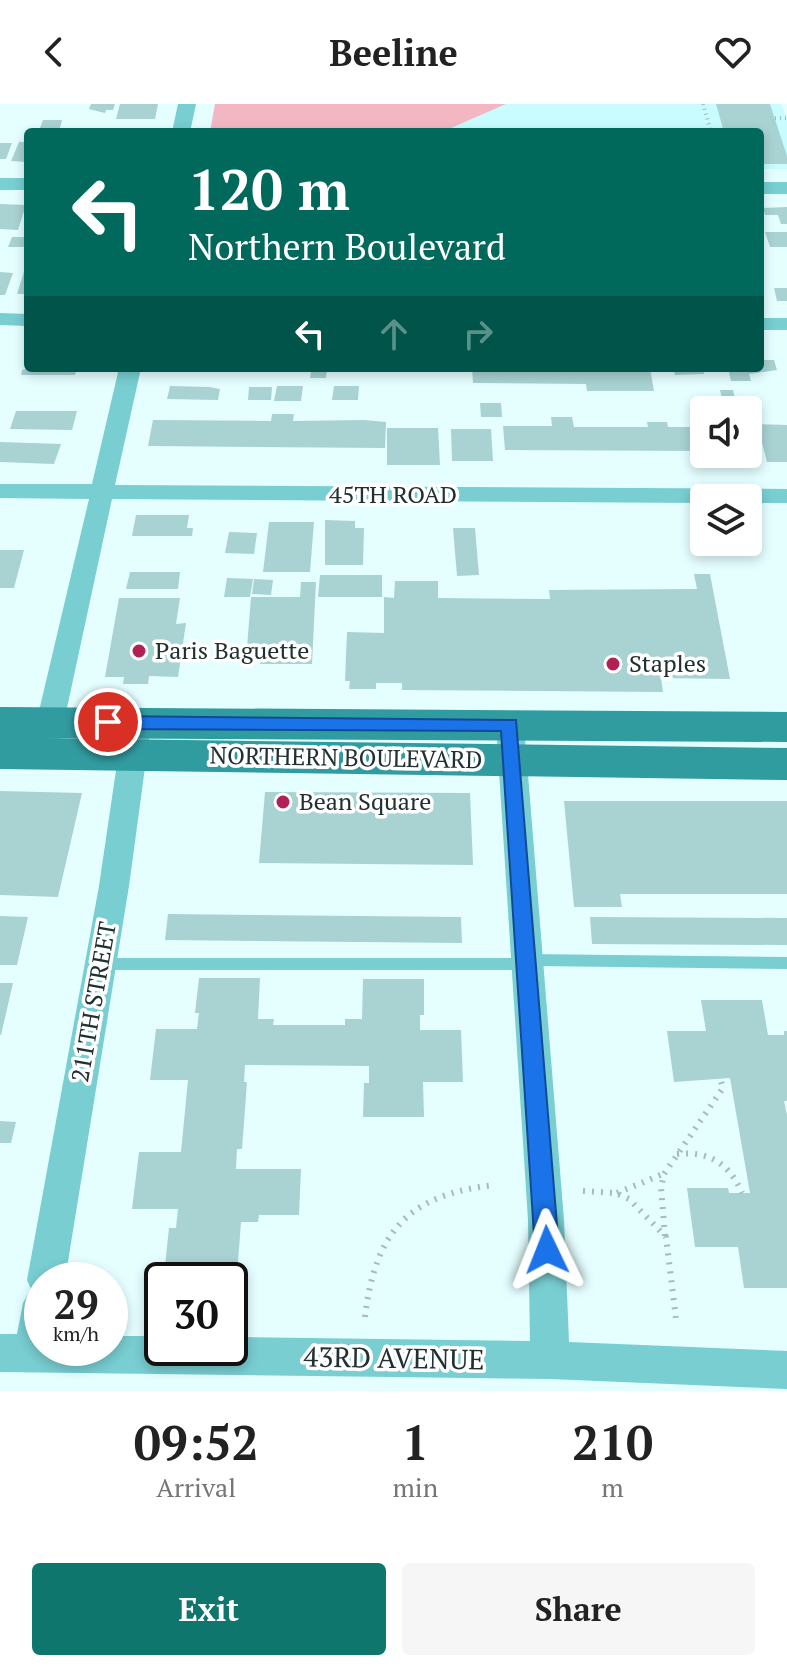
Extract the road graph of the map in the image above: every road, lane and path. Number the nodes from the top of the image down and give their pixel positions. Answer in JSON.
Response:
{"nodes":[{"id":1,"x":187,"y":104,"type":"edge"},
{"id":2,"x":703,"y":104,"type":"edge"},
{"id":3,"x":775,"y":118,"type":"dead end"},
{"id":4,"x":787,"y":118,"type":"edge"},
{"id":5,"x":182,"y":128,"type":"edge"},
{"id":6,"x":710,"y":128,"type":"edge"},
{"id":7,"x":0,"y":184,"type":"edge"},
{"id":8,"x":24,"y":184,"type":"edge"},
{"id":9,"x":764,"y":188,"type":"edge"},
{"id":10,"x":787,"y":188,"type":"edge"},
{"id":11,"x":0,"y":319,"type":"edge"},
{"id":12,"x":24,"y":320,"type":"edge"},
{"id":13,"x":764,"y":324,"type":"edge"},
{"id":14,"x":787,"y":324,"type":"edge"},
{"id":15,"x":129,"y":372,"type":"edge"},
{"id":16,"x":0,"y":491,"type":"edge"},
{"id":17,"x":102,"y":493,"type":"junction"},
{"id":18,"x":787,"y":496,"type":"edge"},
{"id":19,"x":0,"y":722,"type":"edge"},
{"id":20,"x":787,"y":727,"type":"edge"},
{"id":21,"x":47,"y":738,"type":"junction"},
{"id":22,"x":135,"y":739,"type":"junction"},
{"id":23,"x":511,"y":743,"type":"junction"},
{"id":24,"x":0,"y":753,"type":"edge"},
{"id":25,"x":787,"y":764,"type":"edge"},
{"id":26,"x":528,"y":962,"type":"junction"},
{"id":27,"x":787,"y":963,"type":"edge"},
{"id":28,"x":100,"y":964,"type":"junction"},
{"id":29,"x":720,"y":1078,"type":"dead end"},
{"id":30,"x":677,"y":1154,"type":"junction"},
{"id":31,"x":664,"y":1174,"type":"junction"},
{"id":32,"x":495,"y":1185,"type":"dead end"},
{"id":33,"x":583,"y":1191,"type":"dead end"},
{"id":34,"x":616,"y":1193,"type":"junction"},
{"id":35,"x":742,"y":1193,"type":"dead end"},
{"id":36,"x":666,"y":1237,"type":"junction"},
{"id":37,"x":49,"y":1262,"type":"edge"},
{"id":38,"x":365,"y":1317,"type":"dead end"},
{"id":39,"x":676,"y":1319,"type":"dead end"},
{"id":40,"x":17,"y":1353,"type":"edge"},
{"id":41,"x":550,"y":1360,"type":"junction"},
{"id":42,"x":787,"y":1370,"type":"edge"}],
"edges":[{"from":1,"to":5,"type":"street"},
{"from":2,"to":6,"type":"path"},
{"from":3,"to":4,"type":"path"},
{"from":7,"to":8,"type":"street"},
{"from":9,"to":10,"type":"street"},
{"from":11,"to":12,"type":"street"},
{"from":13,"to":14,"type":"street"},
{"from":15,"to":17,"type":"street"},
{"from":16,"to":17,"type":"street","name":"45TH ROAD"},
{"from":17,"to":18,"type":"street","name":"45TH ROAD"},
{"from":17,"to":21,"type":"street"},
{"from":19,"to":21,"type":"main road","name":"NORTHERN BOULEVARD"},
{"from":20,"to":23,"type":"main road","name":"NORTHERN BOULEVARD"},
{"from":21,"to":22,"type":"main road","name":"NORTHERN BOULEVARD"},
{"from":21,"to":24,"type":"main road","name":"NORTHERN BOULEVARD"},
{"from":22,"to":23,"type":"main road","name":"NORTHERN BOULEVARD"},
{"from":22,"to":28,"type":"street","name":"211TH STREET"},
{"from":23,"to":25,"type":"main road","name":"NORTHERN BOULEVARD"},
{"from":23,"to":26,"type":"street"},
{"from":26,"to":27,"type":"lane"},
{"from":26,"to":28,"type":"lane"},
{"from":26,"to":41,"type":"street"},
{"from":28,"to":37,"type":"street","name":"211TH STREET"},
{"from":29,"to":30,"type":"path"},
{"from":30,"to":31,"type":"path"},
{"from":30,"to":35,"type":"path"},
{"from":31,"to":34,"type":"path"},
{"from":31,"to":36,"type":"path"},
{"from":32,"to":38,"type":"path"},
{"from":33,"to":34,"type":"path"},
{"from":34,"to":36,"type":"path"},
{"from":36,"to":39,"type":"path"},
{"from":40,"to":41,"type":"street","name":"43RD AVENUE"},
{"from":41,"to":42,"type":"street","name":"43RD AVENUE"}]}
